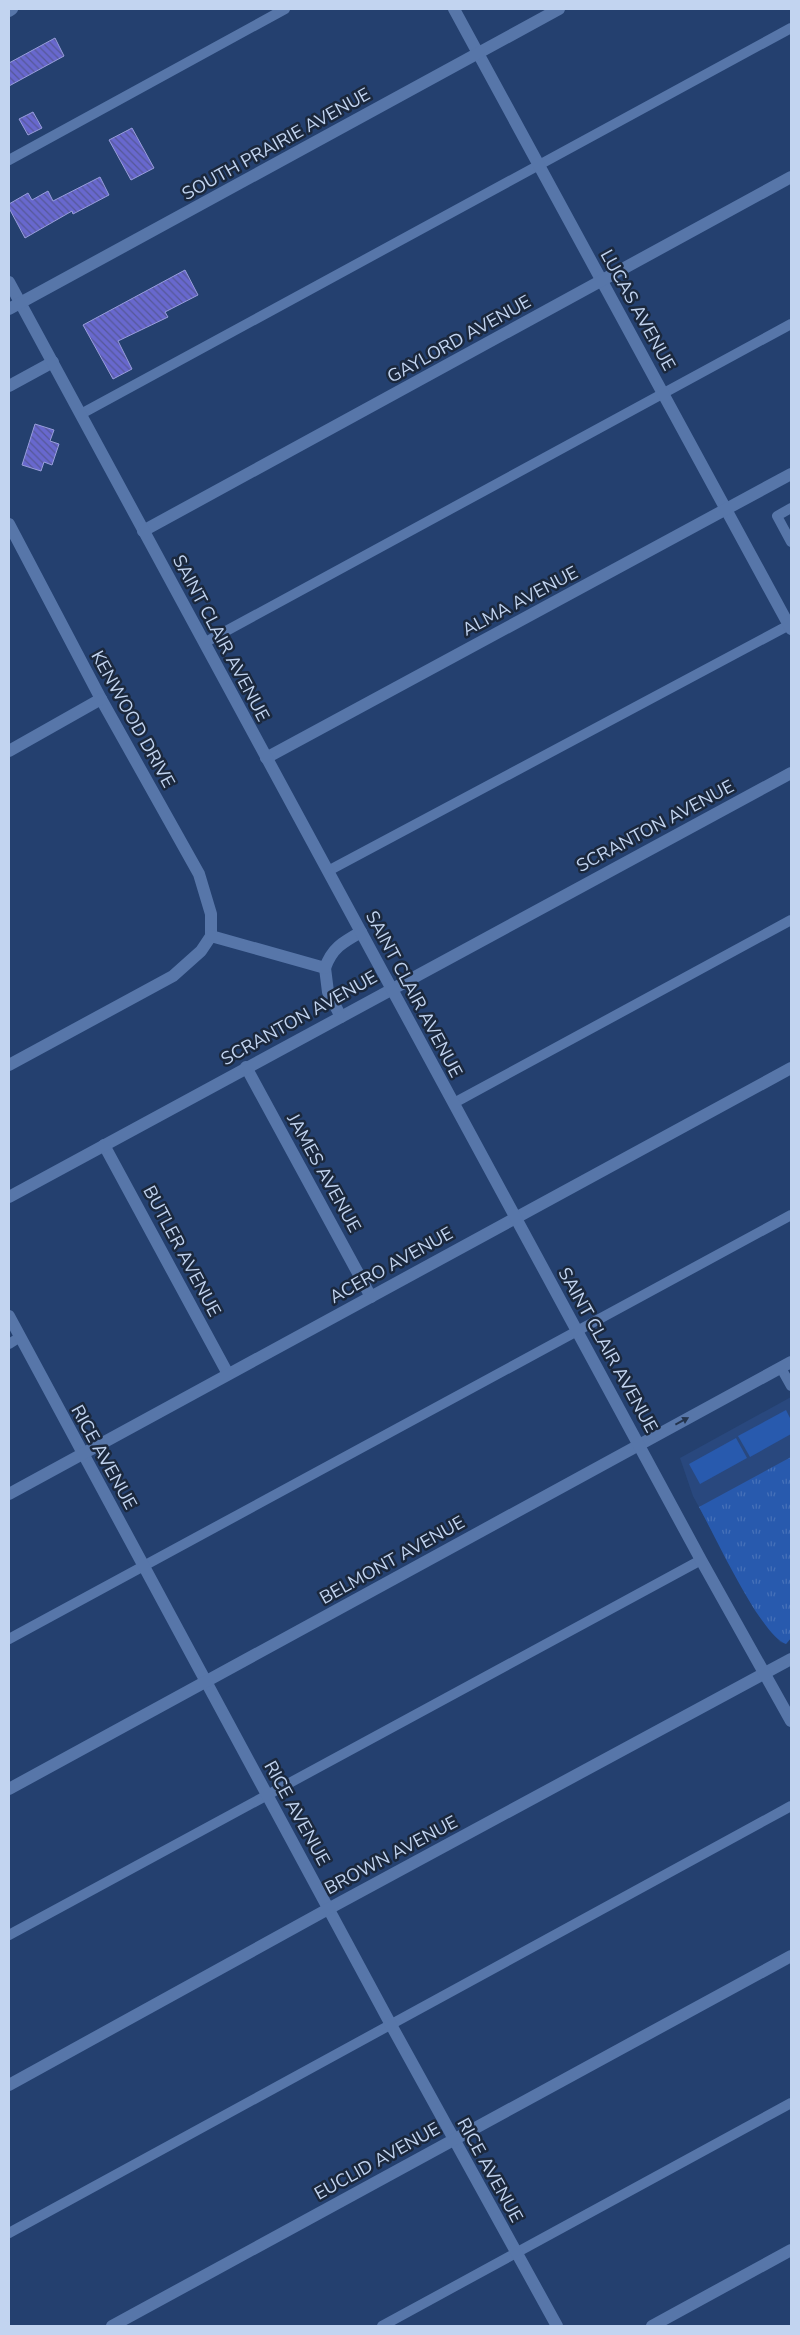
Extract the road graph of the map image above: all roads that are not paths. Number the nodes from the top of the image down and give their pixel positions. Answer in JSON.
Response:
{"nodes":[{"id":1,"x":285,"y":9,"type":"edge"},
{"id":2,"x":454,"y":9,"type":"edge"},
{"id":3,"x":559,"y":9,"type":"edge"},
{"id":4,"x":791,"y":28,"type":"edge"},
{"id":5,"x":479,"y":53,"type":"junction"},
{"id":6,"x":9,"y":160,"type":"edge"},
{"id":7,"x":539,"y":164,"type":"junction"},
{"id":8,"x":791,"y":177,"type":"edge"},
{"id":9,"x":9,"y":282,"type":"edge"},
{"id":10,"x":602,"y":282,"type":"junction"},
{"id":11,"x":14,"y":306,"type":"edge"},
{"id":12,"x":791,"y":324,"type":"edge"},
{"id":13,"x":52,"y":362,"type":"junction"},
{"id":14,"x":9,"y":386,"type":"edge"},
{"id":15,"x":664,"y":394,"type":"junction"},
{"id":16,"x":81,"y":414,"type":"junction"},
{"id":17,"x":791,"y":474,"type":"edge"},
{"id":18,"x":791,"y":508,"type":"edge"},
{"id":19,"x":726,"y":510,"type":"junction"},
{"id":20,"x":9,"y":524,"type":"edge"},
{"id":21,"x":144,"y":531,"type":"junction"},
{"id":22,"x":791,"y":542,"type":"edge"},
{"id":23,"x":791,"y":626,"type":"edge"},
{"id":24,"x":204,"y":643,"type":"junction"},
{"id":25,"x":101,"y":699,"type":"junction"},
{"id":26,"x":9,"y":751,"type":"edge"},
{"id":27,"x":266,"y":758,"type":"junction"},
{"id":28,"x":791,"y":772,"type":"edge"},
{"id":29,"x":328,"y":871,"type":"junction"},
{"id":30,"x":791,"y":920,"type":"edge"},
{"id":31,"x":361,"y":932,"type":"junction"},
{"id":32,"x":211,"y":936,"type":"junction"},
{"id":33,"x":325,"y":968,"type":"junction"},
{"id":34,"x":391,"y":988,"type":"junction"},
{"id":35,"x":341,"y":1017,"type":"junction"},
{"id":36,"x":9,"y":1064,"type":"edge"},
{"id":37,"x":246,"y":1067,"type":"junction"},
{"id":38,"x":791,"y":1068,"type":"edge"},
{"id":39,"x":454,"y":1103,"type":"junction"},
{"id":40,"x":104,"y":1144,"type":"junction"},
{"id":41,"x":9,"y":1197,"type":"edge"},
{"id":42,"x":791,"y":1215,"type":"edge"},
{"id":43,"x":516,"y":1217,"type":"junction"},
{"id":44,"x":371,"y":1297,"type":"junction"},
{"id":45,"x":9,"y":1316,"type":"edge"},
{"id":46,"x":577,"y":1330,"type":"junction"},
{"id":47,"x":14,"y":1340,"type":"edge"},
{"id":48,"x":786,"y":1365,"type":"edge"},
{"id":49,"x":228,"y":1374,"type":"junction"},
{"id":50,"x":791,"y":1386,"type":"edge"},
{"id":51,"x":639,"y":1444,"type":"junction"},
{"id":52,"x":82,"y":1454,"type":"junction"},
{"id":53,"x":9,"y":1494,"type":"edge"},
{"id":54,"x":702,"y":1560,"type":"junction"},
{"id":55,"x":144,"y":1566,"type":"junction"},
{"id":56,"x":9,"y":1639,"type":"edge"},
{"id":57,"x":791,"y":1659,"type":"edge"},
{"id":58,"x":766,"y":1673,"type":"junction"},
{"id":59,"x":205,"y":1682,"type":"junction"},
{"id":60,"x":791,"y":1721,"type":"edge"},
{"id":61,"x":9,"y":1789,"type":"edge"},
{"id":62,"x":268,"y":1795,"type":"junction"},
{"id":63,"x":791,"y":1806,"type":"edge"},
{"id":64,"x":330,"y":1908,"type":"junction"},
{"id":65,"x":9,"y":1935,"type":"edge"},
{"id":66,"x":791,"y":1956,"type":"edge"},
{"id":67,"x":390,"y":2023,"type":"junction"},
{"id":68,"x":9,"y":2085,"type":"edge"},
{"id":69,"x":791,"y":2103,"type":"edge"},
{"id":70,"x":454,"y":2140,"type":"junction"},
{"id":71,"x":9,"y":2233,"type":"edge"},
{"id":72,"x":791,"y":2250,"type":"edge"},
{"id":73,"x":516,"y":2253,"type":"junction"},
{"id":74,"x":112,"y":2326,"type":"edge"},
{"id":75,"x":382,"y":2326,"type":"edge"},
{"id":76,"x":557,"y":2326,"type":"edge"},
{"id":77,"x":652,"y":2326,"type":"edge"}],
"edges":[{"from":1,"to":6,"type":"lane"},
{"from":2,"to":5,"type":"street","name":"LUCAS AVENUE"},
{"from":3,"to":5,"type":"street","name":"SOUTH PRAIRIE AVENUE"},
{"from":4,"to":7,"type":"lane"},
{"from":5,"to":7,"type":"street","name":"LUCAS AVENUE"},
{"from":5,"to":11,"type":"street","name":"SOUTH PRAIRIE AVENUE"},
{"from":7,"to":10,"type":"street","name":"LUCAS AVENUE"},
{"from":7,"to":16,"type":"lane"},
{"from":8,"to":10,"type":"street","name":"GAYLORD AVENUE"},
{"from":9,"to":11,"type":"street","name":"SAINT CLAIR AVENUE"},
{"from":10,"to":15,"type":"street","name":"LUCAS AVENUE"},
{"from":10,"to":21,"type":"street","name":"GAYLORD AVENUE"},
{"from":11,"to":13,"type":"street","name":"SAINT CLAIR AVENUE"},
{"from":12,"to":15,"type":"lane"},
{"from":13,"to":14,"type":"street"},
{"from":13,"to":16,"type":"street","name":"SAINT CLAIR AVENUE"},
{"from":15,"to":19,"type":"street","name":"LUCAS AVENUE"},
{"from":15,"to":24,"type":"lane"},
{"from":16,"to":21,"type":"street","name":"SAINT CLAIR AVENUE"},
{"from":17,"to":19,"type":"street","name":"ALMA AVENUE"},
{"from":18,"to":22,"type":"lane"},
{"from":19,"to":23,"type":"street","name":"LUCAS AVENUE"},
{"from":19,"to":27,"type":"street","name":"ALMA AVENUE"},
{"from":20,"to":25,"type":"street","name":"KENWOOD DRIVE"},
{"from":21,"to":24,"type":"street","name":"SAINT CLAIR AVENUE"},
{"from":23,"to":29,"type":"lane"},
{"from":24,"to":27,"type":"street","name":"SAINT CLAIR AVENUE"},
{"from":25,"to":26,"type":"street"},
{"from":25,"to":32,"type":"street","name":"KENWOOD DRIVE"},
{"from":27,"to":29,"type":"street","name":"SAINT CLAIR AVENUE"},
{"from":28,"to":34,"type":"street","name":"SCRANTON AVENUE"},
{"from":29,"to":31,"type":"street","name":"SAINT CLAIR AVENUE"},
{"from":30,"to":39,"type":"lane"},
{"from":31,"to":33,"type":"street"},
{"from":31,"to":34,"type":"street","name":"SAINT CLAIR AVENUE"},
{"from":32,"to":33,"type":"street"},
{"from":32,"to":36,"type":"street"},
{"from":33,"to":35,"type":"street"},
{"from":34,"to":35,"type":"street","name":"SCRANTON AVENUE"},
{"from":34,"to":39,"type":"street","name":"SAINT CLAIR AVENUE"},
{"from":35,"to":37,"type":"street","name":"SCRANTON AVENUE"},
{"from":37,"to":40,"type":"street","name":"SCRANTON AVENUE"},
{"from":37,"to":44,"type":"street","name":"JAMES AVENUE"},
{"from":38,"to":43,"type":"street","name":"ACERO AVENUE"},
{"from":39,"to":43,"type":"street","name":"SAINT CLAIR AVENUE"},
{"from":40,"to":41,"type":"street","name":"SCRANTON AVENUE"},
{"from":40,"to":49,"type":"street","name":"BUTLER AVENUE"},
{"from":42,"to":46,"type":"lane"},
{"from":43,"to":44,"type":"street","name":"ACERO AVENUE"},
{"from":43,"to":46,"type":"street","name":"SAINT CLAIR AVENUE"},
{"from":44,"to":49,"type":"street","name":"ACERO AVENUE"},
{"from":45,"to":47,"type":"street","name":"RICE AVENUE"},
{"from":46,"to":51,"type":"street","name":"SAINT CLAIR AVENUE"},
{"from":46,"to":55,"type":"lane"},
{"from":47,"to":52,"type":"street","name":"RICE AVENUE"},
{"from":48,"to":50,"type":"lane"},
{"from":51,"to":48,"type":"street","name":"BELMONT AVENUE","one_way":true},
{"from":49,"to":52,"type":"street","name":"ACERO AVENUE"},
{"from":51,"to":54,"type":"street","name":"SAINT CLAIR AVENUE"},
{"from":51,"to":59,"type":"street","name":"BELMONT AVENUE"},
{"from":52,"to":53,"type":"street","name":"ACERO AVENUE"},
{"from":52,"to":55,"type":"street","name":"RICE AVENUE"},
{"from":54,"to":58,"type":"street","name":"SAINT CLAIR AVENUE"},
{"from":54,"to":62,"type":"lane"},
{"from":55,"to":56,"type":"lane"},
{"from":55,"to":59,"type":"street","name":"RICE AVENUE"},
{"from":57,"to":58,"type":"street","name":"BROWN AVENUE"},
{"from":58,"to":60,"type":"street","name":"SAINT CLAIR AVENUE"},
{"from":58,"to":64,"type":"street","name":"BROWN AVENUE"},
{"from":59,"to":61,"type":"street","name":"BELMONT AVENUE"},
{"from":59,"to":62,"type":"street","name":"RICE AVENUE"},
{"from":62,"to":64,"type":"street","name":"RICE AVENUE"},
{"from":62,"to":65,"type":"lane"},
{"from":63,"to":67,"type":"lane"},
{"from":64,"to":67,"type":"street","name":"RICE AVENUE"},
{"from":64,"to":68,"type":"street","name":"BROWN AVENUE"},
{"from":66,"to":70,"type":"street","name":"EUCLID AVENUE"},
{"from":67,"to":70,"type":"street","name":"RICE AVENUE"},
{"from":67,"to":71,"type":"lane"},
{"from":69,"to":73,"type":"lane"},
{"from":70,"to":73,"type":"street","name":"RICE AVENUE"},
{"from":70,"to":74,"type":"street","name":"EUCLID AVENUE"},
{"from":72,"to":77,"type":"street"},
{"from":73,"to":75,"type":"lane"},
{"from":73,"to":76,"type":"street","name":"RICE AVENUE"}]}
